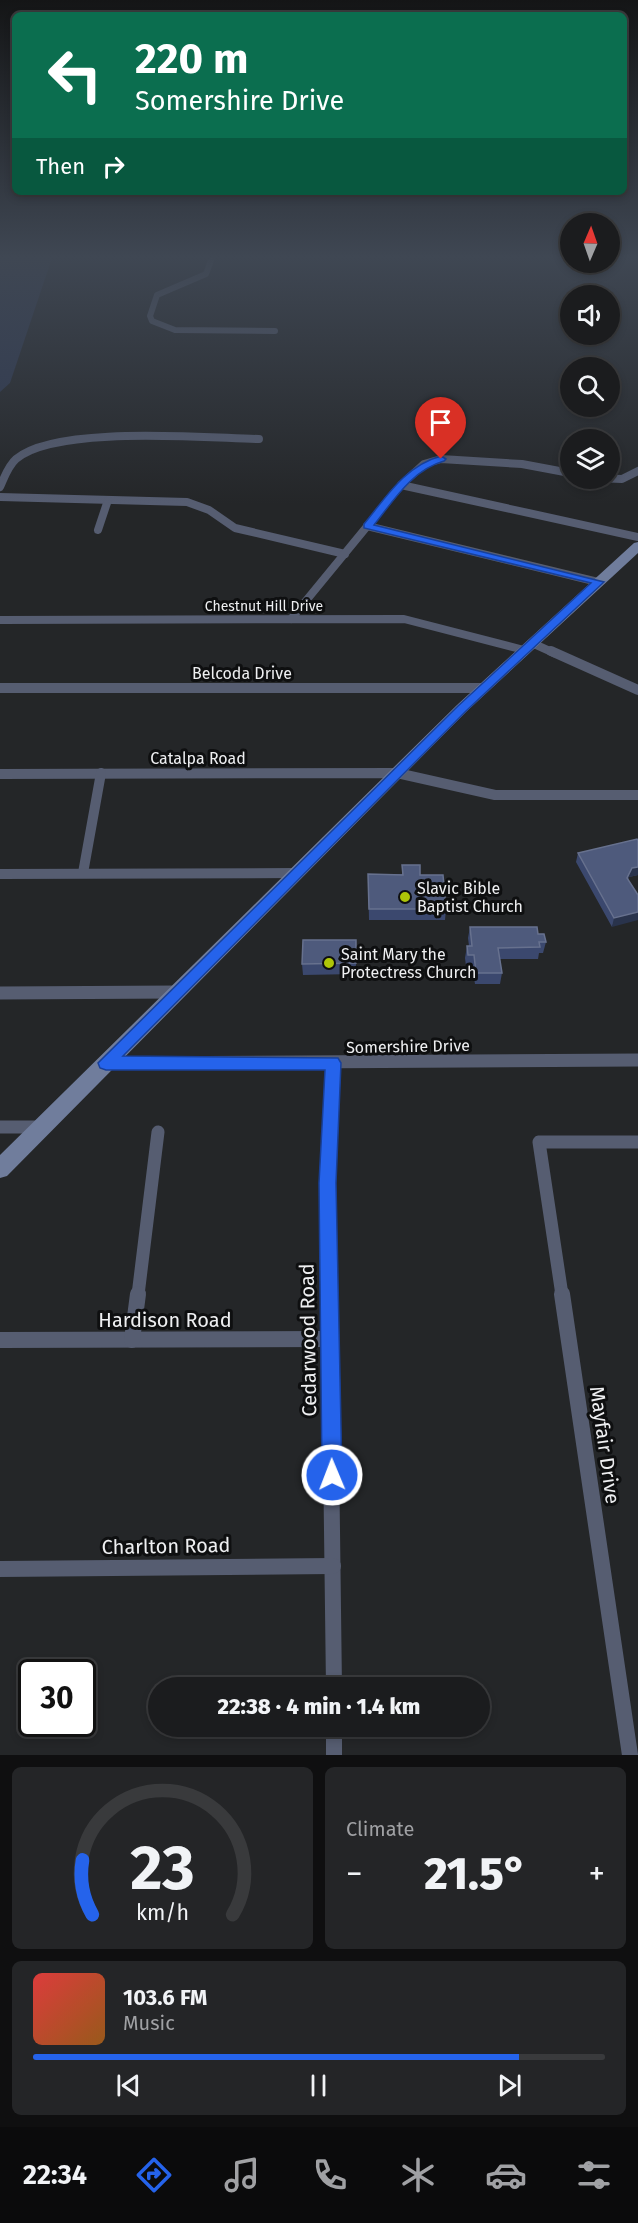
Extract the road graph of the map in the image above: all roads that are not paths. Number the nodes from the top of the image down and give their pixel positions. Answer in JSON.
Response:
{"nodes":[{"id":1,"x":259,"y":439,"type":"dead end"},
{"id":2,"x":638,"y":471,"type":"edge"},
{"id":3,"x":560,"y":472,"type":"edge"},
{"id":4,"x":620,"y":479,"type":"edge"},
{"id":5,"x":401,"y":485,"type":"junction"},
{"id":6,"x":0,"y":486,"type":"edge"},
{"id":7,"x":0,"y":497,"type":"edge"},
{"id":8,"x":108,"y":500,"type":"junction"},
{"id":9,"x":367,"y":526,"type":"junction"},
{"id":10,"x":98,"y":530,"type":"dead end"},
{"id":11,"x":638,"y":537,"type":"edge"},
{"id":12,"x":638,"y":546,"type":"edge"},
{"id":13,"x":345,"y":554,"type":"junction"},
{"id":14,"x":598,"y":582,"type":"junction"},
{"id":15,"x":291,"y":619,"type":"junction"},
{"id":16,"x":0,"y":620,"type":"edge"},
{"id":17,"x":528,"y":647,"type":"junction"},
{"id":18,"x":0,"y":688,"type":"edge"},
{"id":19,"x":484,"y":688,"type":"junction"},
{"id":20,"x":638,"y":690,"type":"edge"},
{"id":21,"x":101,"y":773,"type":"junction"},
{"id":22,"x":396,"y":773,"type":"junction"},
{"id":23,"x":0,"y":774,"type":"edge"},
{"id":24,"x":638,"y":795,"type":"edge"},
{"id":25,"x":0,"y":873,"type":"edge"},
{"id":26,"x":83,"y":873,"type":"junction"},
{"id":27,"x":297,"y":873,"type":"junction"},
{"id":28,"x":177,"y":992,"type":"junction"},
{"id":29,"x":0,"y":993,"type":"edge"},
{"id":30,"x":638,"y":1060,"type":"edge"},
{"id":31,"x":106,"y":1063,"type":"junction"},
{"id":32,"x":333,"y":1063,"type":"junction"},
{"id":33,"x":0,"y":1127,"type":"edge"},
{"id":34,"x":42,"y":1128,"type":"junction"},
{"id":35,"x":158,"y":1132,"type":"dead end"},
{"id":36,"x":638,"y":1142,"type":"edge"},
{"id":37,"x":0,"y":1169,"type":"edge"},
{"id":38,"x":330,"y":1339,"type":"junction"},
{"id":39,"x":0,"y":1340,"type":"edge"},
{"id":40,"x":132,"y":1340,"type":"junction"},
{"id":41,"x":333,"y":1566,"type":"junction"},
{"id":42,"x":0,"y":1569,"type":"edge"},
{"id":43,"x":334,"y":1677,"type":"edge"},
{"id":44,"x":334,"y":1737,"type":"edge"},
{"id":45,"x":334,"y":1755,"type":"edge"},
{"id":46,"x":630,"y":1755,"type":"edge"}],
"edges":[{"from":1,"to":6,"type":"street"},
{"from":2,"to":4,"type":"street"},
{"from":3,"to":5,"type":"street"},
{"from":5,"to":9,"type":"street"},
{"from":5,"to":11,"type":"street"},
{"from":7,"to":8,"type":"street"},
{"from":8,"to":10,"type":"street"},
{"from":8,"to":13,"type":"street"},
{"from":9,"to":13,"type":"street"},
{"from":9,"to":14,"type":"street"},
{"from":12,"to":14,"type":"main road"},
{"from":13,"to":15,"type":"street"},
{"from":14,"to":17,"type":"main road"},
{"from":15,"to":16,"type":"street","name":"Chestnut Hill Drive"},
{"from":15,"to":17,"type":"street","name":"Chestnut Hill Drive"},
{"from":17,"to":19,"type":"main road"},
{"from":17,"to":20,"type":"street","name":"Chestnut Hill Drive"},
{"from":18,"to":19,"type":"street","name":"Belcoda Drive"},
{"from":19,"to":22,"type":"main road"},
{"from":21,"to":22,"type":"street","name":"Catalpa Road"},
{"from":21,"to":23,"type":"street","name":"Catalpa Road"},
{"from":21,"to":26,"type":"street"},
{"from":22,"to":24,"type":"street","name":"Catalpa Road"},
{"from":22,"to":27,"type":"main road"},
{"from":25,"to":26,"type":"street"},
{"from":26,"to":27,"type":"street"},
{"from":27,"to":28,"type":"main road"},
{"from":28,"to":29,"type":"street"},
{"from":28,"to":31,"type":"main road"},
{"from":30,"to":32,"type":"street","name":"Somershire Drive"},
{"from":31,"to":32,"type":"street","name":"Somershire Drive"},
{"from":31,"to":34,"type":"main road"},
{"from":32,"to":38,"type":"street","name":"Cedarwood Road"},
{"from":33,"to":34,"type":"street"},
{"from":34,"to":37,"type":"main road"},
{"from":35,"to":40,"type":"street"},
{"from":36,"to":46,"type":"street","name":"Mayfair Drive"},
{"from":38,"to":40,"type":"street","name":"Hardison Road"},
{"from":38,"to":41,"type":"street","name":"Cedarwood Road"},
{"from":39,"to":40,"type":"street","name":"Hardison Road"},
{"from":41,"to":42,"type":"street","name":"Charlton Road"},
{"from":41,"to":43,"type":"street","name":"Cedarwood Road"},
{"from":44,"to":45,"type":"street"}]}
